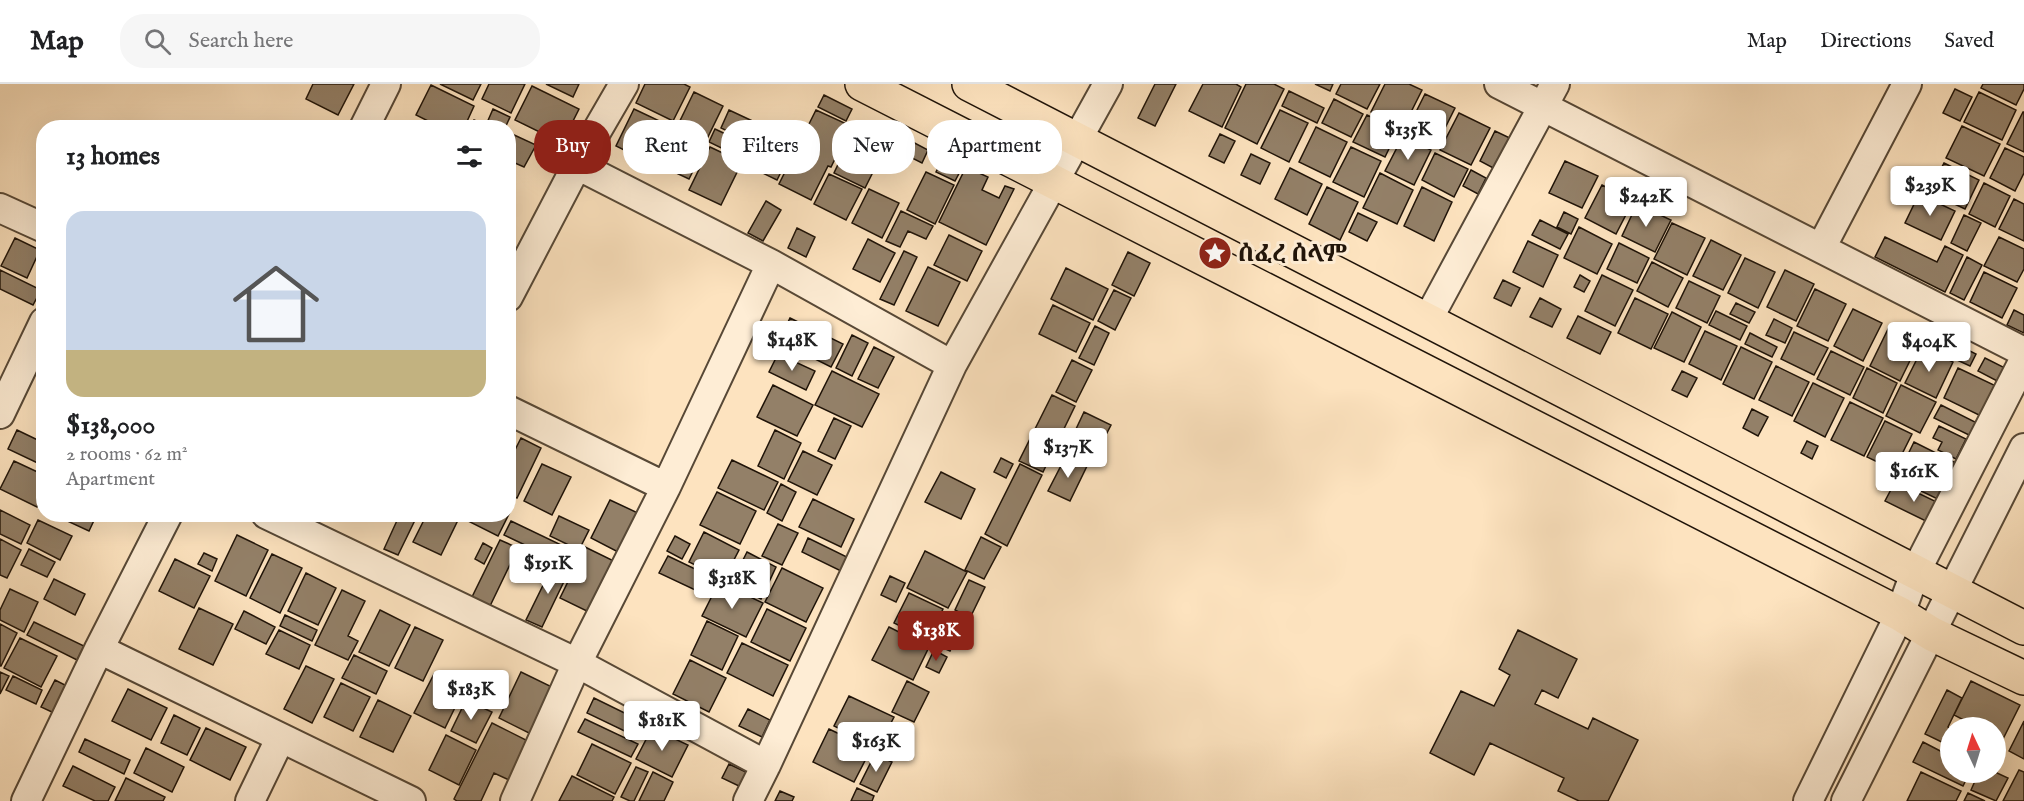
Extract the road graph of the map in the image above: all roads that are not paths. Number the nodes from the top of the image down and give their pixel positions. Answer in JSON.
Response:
{"nodes":[{"id":1,"x":386,"y":84,"type":"edge"},
{"id":2,"x":624,"y":84,"type":"edge"},
{"id":3,"x":862,"y":84,"type":"edge"},
{"id":4,"x":969,"y":84,"type":"edge"},
{"id":5,"x":1108,"y":84,"type":"edge"},
{"id":6,"x":1499,"y":84,"type":"edge"},
{"id":7,"x":1907,"y":84,"type":"edge"},
{"id":8,"x":1549,"y":95,"type":"edge"},
{"id":9,"x":368,"y":120,"type":"edge"},
{"id":10,"x":603,"y":120,"type":"edge"},
{"id":11,"x":1076,"y":139,"type":"junction"},
{"id":12,"x":572,"y":174,"type":"edge"},
{"id":13,"x":595,"y":174,"type":"edge"},
{"id":14,"x":1053,"y":181,"type":"junction"},
{"id":15,"x":0,"y":208,"type":"edge"},
{"id":16,"x":36,"y":224,"type":"edge"},
{"id":17,"x":1821,"y":248,"type":"junction"},
{"id":18,"x":771,"y":264,"type":"junction"},
{"id":19,"x":516,"y":282,"type":"edge"},
{"id":20,"x":1427,"y":321,"type":"junction"},
{"id":21,"x":36,"y":339,"type":"edge"},
{"id":22,"x":2024,"y":352,"type":"edge"},
{"id":23,"x":2024,"y":360,"type":"edge"},
{"id":24,"x":952,"y":364,"type":"junction"},
{"id":25,"x":0,"y":414,"type":"edge"},
{"id":26,"x":516,"y":414,"type":"edge"},
{"id":27,"x":2024,"y":448,"type":"edge"},
{"id":28,"x":666,"y":487,"type":"junction"},
{"id":29,"x":164,"y":522,"type":"edge"},
{"id":30,"x":283,"y":522,"type":"edge"},
{"id":31,"x":1915,"y":573,"type":"junction"},
{"id":32,"x":1952,"y":592,"type":"junction"},
{"id":33,"x":1900,"y":614,"type":"junction"},
{"id":34,"x":2024,"y":628,"type":"edge"},
{"id":35,"x":1932,"y":634,"type":"junction"},
{"id":36,"x":99,"y":649,"type":"junction"},
{"id":37,"x":577,"y":663,"type":"junction"},
{"id":38,"x":2024,"y":678,"type":"edge"},
{"id":39,"x":280,"y":739,"type":"junction"},
{"id":40,"x":766,"y":765,"type":"junction"},
{"id":41,"x":26,"y":801,"type":"edge"},
{"id":42,"x":250,"y":801,"type":"edge"},
{"id":43,"x":411,"y":801,"type":"edge"},
{"id":44,"x":515,"y":801,"type":"edge"},
{"id":45,"x":748,"y":801,"type":"edge"},
{"id":46,"x":1808,"y":801,"type":"edge"},
{"id":47,"x":1845,"y":801,"type":"edge"}],
"edges":[{"from":1,"to":9,"type":"street"},
{"from":2,"to":10,"type":"street"},
{"from":3,"to":14,"type":"main road"},
{"from":4,"to":11,"type":"main road"},
{"from":5,"to":11,"type":"street"},
{"from":6,"to":8,"type":"street"},
{"from":7,"to":17,"type":"street"},
{"from":8,"to":17,"type":"street"},
{"from":8,"to":20,"type":"street"},
{"from":11,"to":14,"type":"street"},
{"from":11,"to":20,"type":"main road"},
{"from":12,"to":19,"type":"street"},
{"from":13,"to":18,"type":"street"},
{"from":14,"to":24,"type":"street"},
{"from":14,"to":33,"type":"main road"},
{"from":15,"to":16,"type":"street"},
{"from":17,"to":22,"type":"street"},
{"from":18,"to":24,"type":"street"},
{"from":18,"to":28,"type":"street"},
{"from":20,"to":31,"type":"main road"},
{"from":21,"to":25,"type":"street"},
{"from":23,"to":31,"type":"street"},
{"from":24,"to":40,"type":"street"},
{"from":26,"to":28,"type":"street"},
{"from":27,"to":32,"type":"street"},
{"from":28,"to":37,"type":"street"},
{"from":29,"to":36,"type":"street"},
{"from":30,"to":37,"type":"street"},
{"from":31,"to":32,"type":"main road"},
{"from":31,"to":33,"type":"street"},
{"from":32,"to":34,"type":"main road"},
{"from":32,"to":35,"type":"street"},
{"from":33,"to":35,"type":"main road"},
{"from":33,"to":46,"type":"street"},
{"from":35,"to":38,"type":"main road"},
{"from":35,"to":47,"type":"street"},
{"from":36,"to":39,"type":"street"},
{"from":36,"to":41,"type":"street"},
{"from":37,"to":40,"type":"street"},
{"from":37,"to":44,"type":"street"},
{"from":39,"to":42,"type":"street"},
{"from":39,"to":43,"type":"street"},
{"from":40,"to":45,"type":"street"}]}
